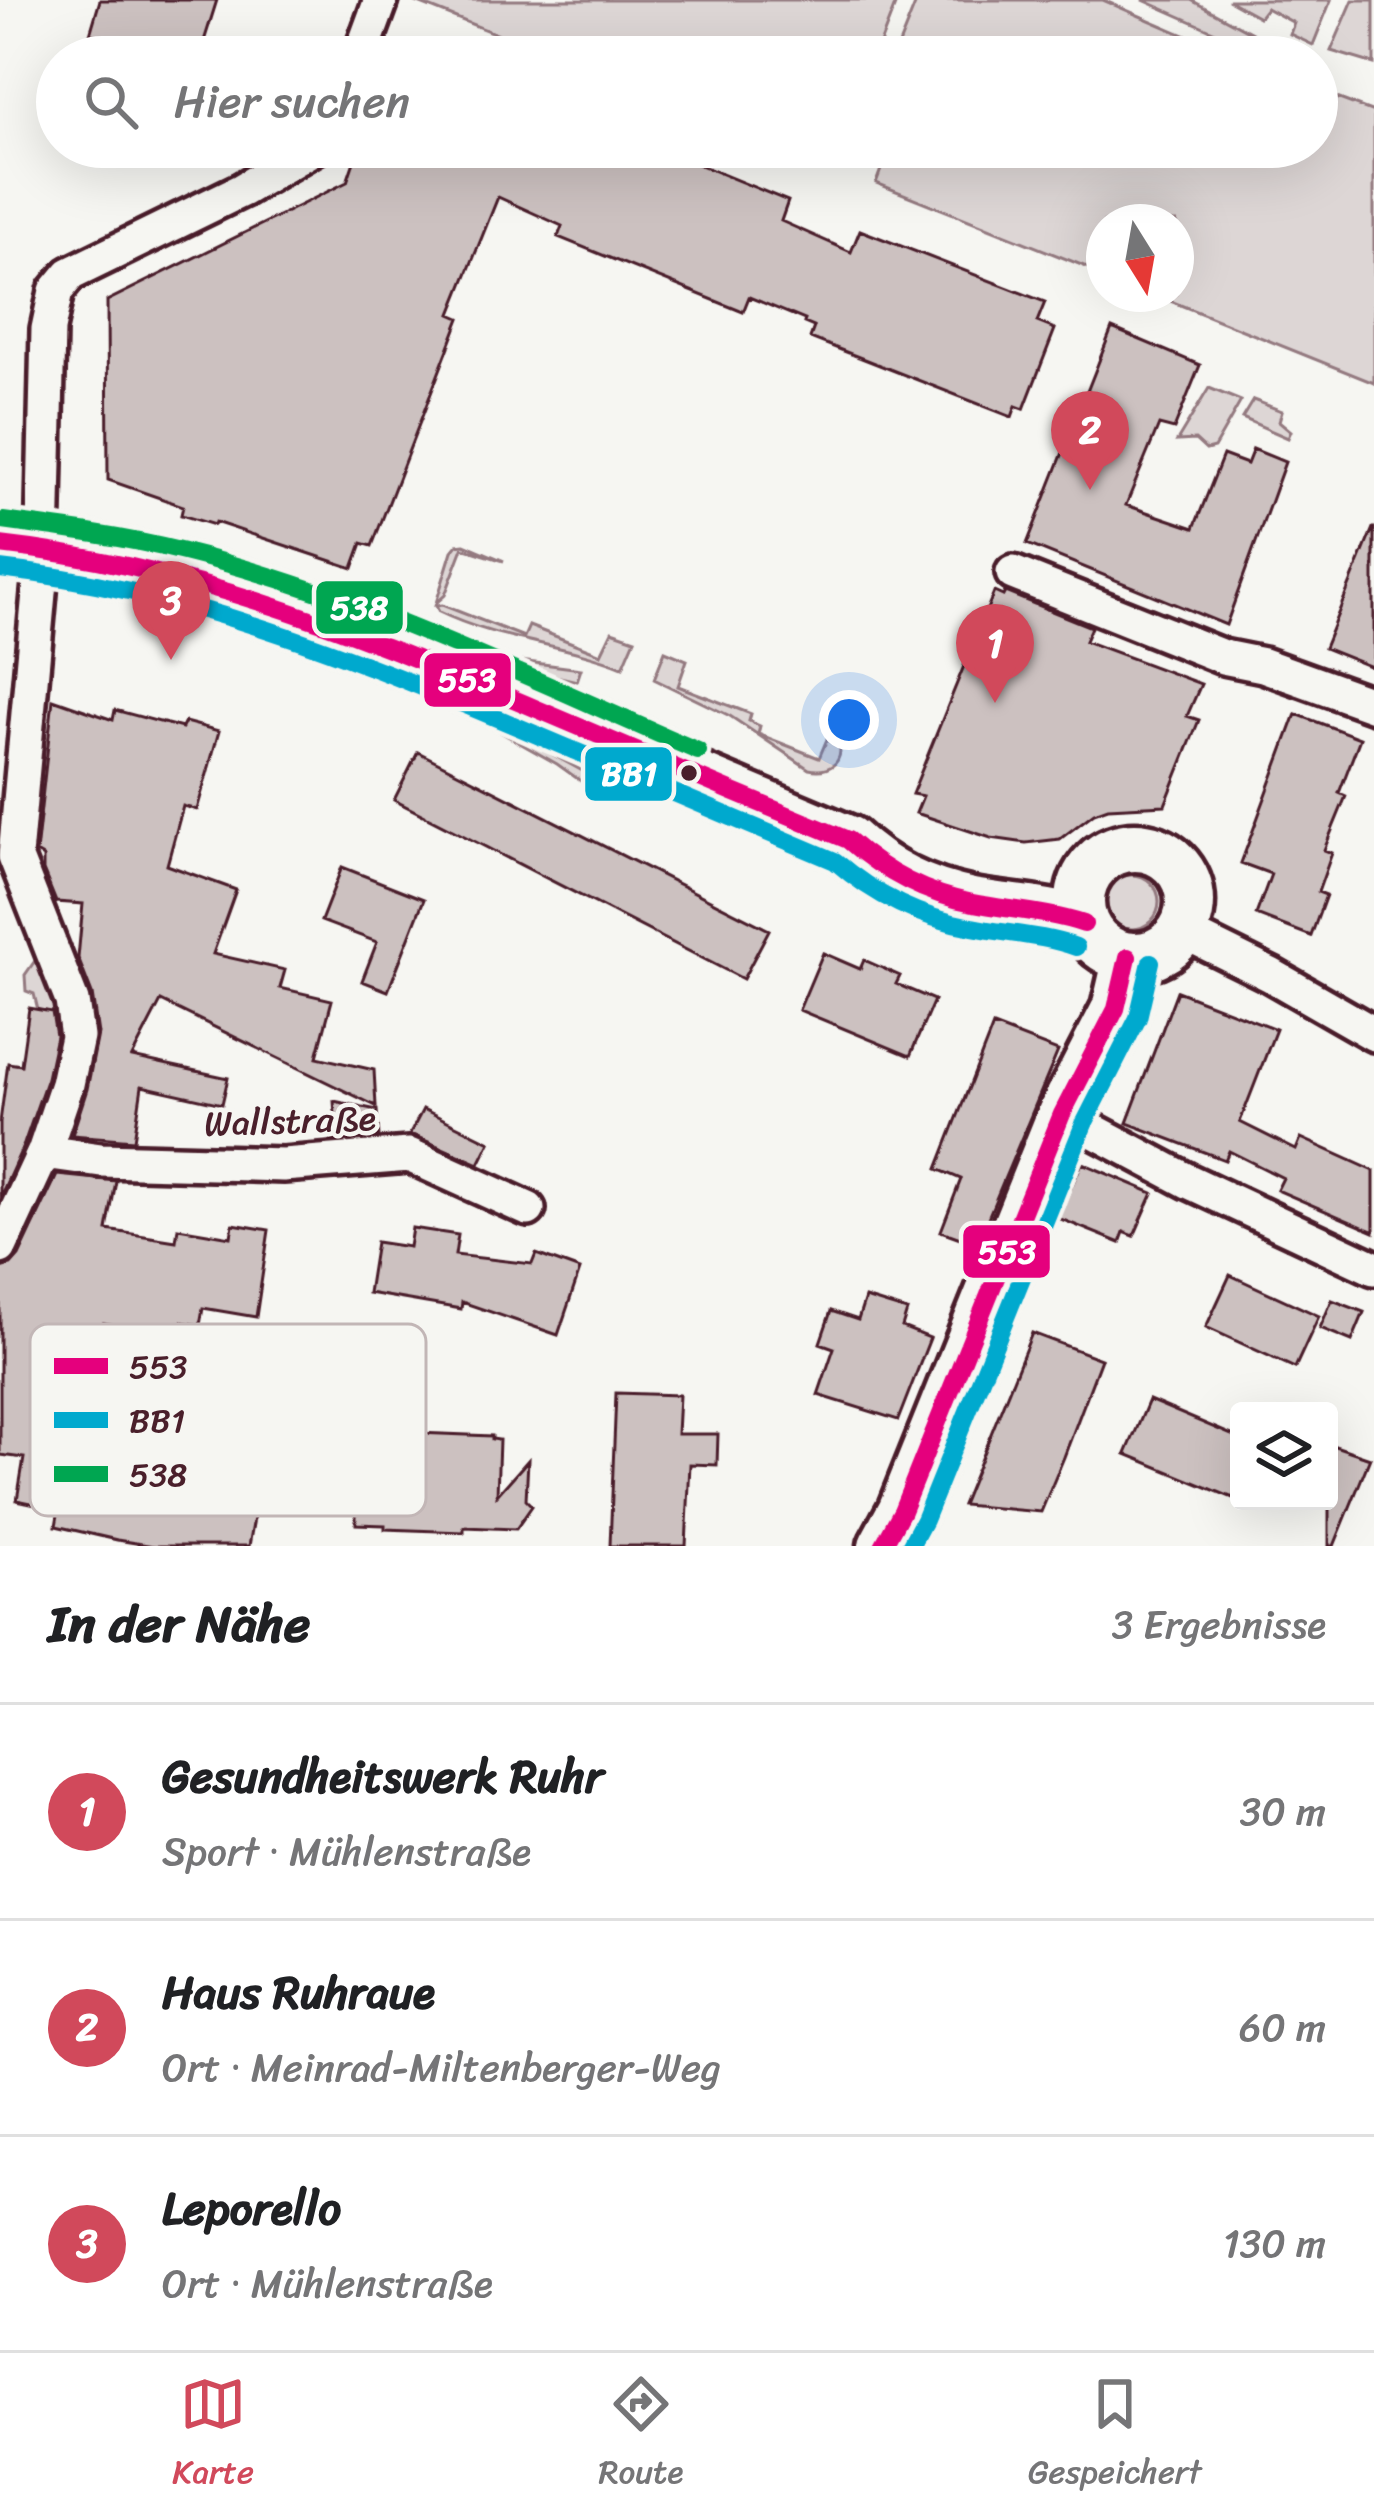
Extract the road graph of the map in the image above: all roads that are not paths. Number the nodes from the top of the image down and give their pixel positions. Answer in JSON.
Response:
{"nodes":[{"id":1,"x":382,"y":0,"type":"edge"},
{"id":2,"x":368,"y":36,"type":"edge"},
{"id":3,"x":279,"y":168,"type":"edge"},
{"id":4,"x":22,"y":547,"type":"edge"},
{"id":5,"x":1013,"y":573,"type":"dead end"},
{"id":6,"x":1374,"y":706,"type":"edge"},
{"id":7,"x":848,"y":840,"type":"junction"},
{"id":8,"x":1092,"y":866,"type":"junction"},
{"id":9,"x":1084,"y":924,"type":"junction"},
{"id":10,"x":1182,"y":931,"type":"junction"},
{"id":11,"x":1128,"y":957,"type":"junction"},
{"id":12,"x":1374,"y":1034,"type":"edge"},
{"id":13,"x":1062,"y":1114,"type":"junction"},
{"id":14,"x":44,"y":1152,"type":"junction"},
{"id":15,"x":528,"y":1209,"type":"dead end"},
{"id":16,"x":0,"y":1246,"type":"edge"},
{"id":17,"x":1374,"y":1268,"type":"edge"},
{"id":18,"x":884,"y":1546,"type":"edge"}],
"edges":[{"from":1,"to":2,"type":"street"},
{"from":3,"to":4,"type":"street"},
{"from":4,"to":7,"type":"main road"},
{"from":4,"to":14,"type":"street"},
{"from":5,"to":6,"type":"street"},
{"from":7,"to":8,"type":"main road"},
{"from":7,"to":9,"type":"main road"},
{"from":8,"to":9,"type":"main road"},
{"from":8,"to":10,"type":"main road"},
{"from":9,"to":11,"type":"main road"},
{"from":10,"to":11,"type":"main road"},
{"from":10,"to":12,"type":"street"},
{"from":11,"to":13,"type":"main road"},
{"from":13,"to":17,"type":"street"},
{"from":13,"to":18,"type":"main road"},
{"from":14,"to":15,"type":"street","name":"Wallstraße"},
{"from":14,"to":16,"type":"street"}]}
